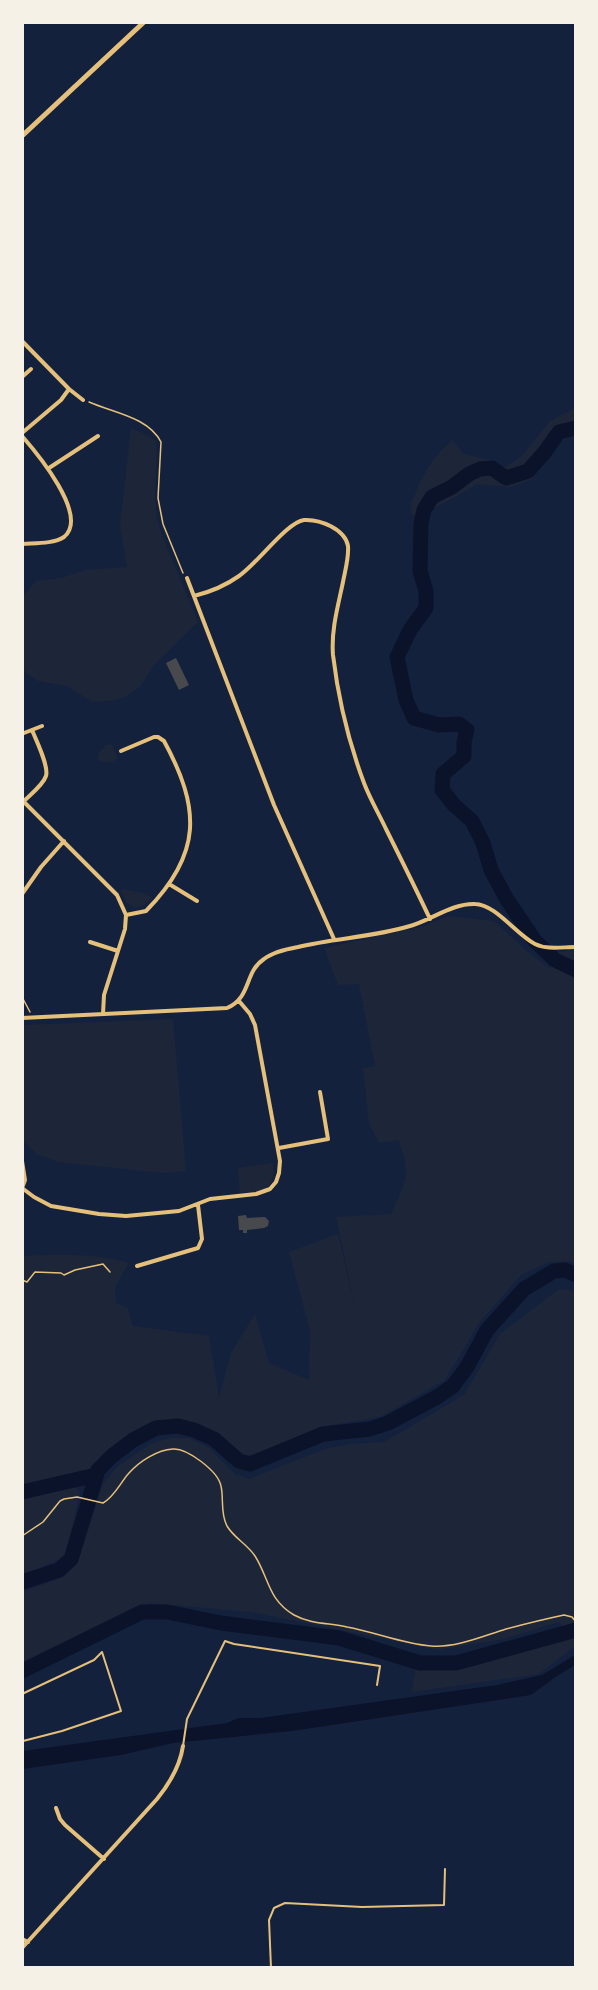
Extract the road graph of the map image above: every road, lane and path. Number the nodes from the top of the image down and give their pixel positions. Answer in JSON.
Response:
{"nodes":[{"id":1,"x":144,"y":22,"type":"edge"},
{"id":2,"x":22,"y":136,"type":"edge"},
{"id":3,"x":22,"y":341,"type":"edge"},
{"id":4,"x":31,"y":369,"type":"dead end"},
{"id":5,"x":22,"y":377,"type":"edge"},
{"id":6,"x":69,"y":389,"type":"junction"},
{"id":7,"x":83,"y":400,"type":"joint"},
{"id":8,"x":22,"y":434,"type":"edge"},
{"id":9,"x":98,"y":436,"type":"dead end"},
{"id":10,"x":49,"y":468,"type":"junction"},
{"id":11,"x":22,"y":544,"type":"edge"},
{"id":12,"x":187,"y":578,"type":"joint"},
{"id":13,"x":194,"y":596,"type":"junction"},
{"id":14,"x":42,"y":726,"type":"dead end"},
{"id":15,"x":32,"y":730,"type":"junction"},
{"id":16,"x":24,"y":733,"type":"dead end"},
{"id":17,"x":121,"y":751,"type":"dead end"},
{"id":18,"x":23,"y":801,"type":"edge"},
{"id":19,"x":64,"y":841,"type":"junction"},
{"id":20,"x":169,"y":884,"type":"junction"},
{"id":21,"x":22,"y":894,"type":"edge"},
{"id":22,"x":196,"y":901,"type":"dead end"},
{"id":23,"x":126,"y":915,"type":"junction"},
{"id":24,"x":430,"y":919,"type":"junction"},
{"id":25,"x":334,"y":939,"type":"junction"},
{"id":26,"x":90,"y":942,"type":"dead end"},
{"id":27,"x":576,"y":946,"type":"edge"},
{"id":28,"x":118,"y":951,"type":"junction"},
{"id":29,"x":22,"y":997,"type":"edge"},
{"id":30,"x":239,"y":1002,"type":"junction"},
{"id":31,"x":103,"y":1014,"type":"junction"},
{"id":32,"x":22,"y":1018,"type":"edge"},
{"id":33,"x":33,"y":1018,"type":"junction"},
{"id":34,"x":320,"y":1092,"type":"dead end"},
{"id":35,"x":279,"y":1148,"type":"junction"},
{"id":36,"x":22,"y":1161,"type":"edge"},
{"id":37,"x":22,"y":1188,"type":"edge"},
{"id":38,"x":198,"y":1205,"type":"junction"},
{"id":39,"x":137,"y":1266,"type":"dead end"},
{"id":40,"x":110,"y":1272,"type":"dead end"},
{"id":41,"x":22,"y":1280,"type":"edge"},
{"id":42,"x":22,"y":1536,"type":"edge"},
{"id":43,"x":576,"y":1622,"type":"edge"},
{"id":44,"x":377,"y":1685,"type":"dead end"},
{"id":45,"x":22,"y":1694,"type":"edge"},
{"id":46,"x":22,"y":1739,"type":"edge"},
{"id":47,"x":183,"y":1746,"type":"joint"},
{"id":48,"x":56,"y":1808,"type":"dead end"},
{"id":49,"x":104,"y":1859,"type":"junction"},
{"id":50,"x":445,"y":1869,"type":"dead end"},
{"id":51,"x":22,"y":1939,"type":"edge"},
{"id":52,"x":28,"y":1942,"type":"junction"},
{"id":53,"x":22,"y":1948,"type":"edge"},
{"id":54,"x":271,"y":1968,"type":"edge"}],
"edges":[{"from":1,"to":2,"type":"main road"},
{"from":3,"to":6,"type":"street"},
{"from":4,"to":5,"type":"street"},
{"from":6,"to":7,"type":"street"},
{"from":6,"to":8,"type":"street"},
{"from":7,"to":12,"type":"path"},
{"from":8,"to":10,"type":"street"},
{"from":9,"to":10,"type":"street"},
{"from":10,"to":11,"type":"street"},
{"from":12,"to":13,"type":"street"},
{"from":13,"to":24,"type":"street"},
{"from":13,"to":25,"type":"street"},
{"from":14,"to":15,"type":"street"},
{"from":15,"to":16,"type":"street"},
{"from":15,"to":18,"type":"street"},
{"from":17,"to":20,"type":"street"},
{"from":18,"to":19,"type":"street"},
{"from":19,"to":21,"type":"street"},
{"from":19,"to":23,"type":"street"},
{"from":20,"to":22,"type":"street"},
{"from":20,"to":23,"type":"street"},
{"from":23,"to":28,"type":"street"},
{"from":24,"to":25,"type":"street"},
{"from":24,"to":27,"type":"street"},
{"from":25,"to":30,"type":"street"},
{"from":26,"to":28,"type":"street"},
{"from":28,"to":31,"type":"street"},
{"from":29,"to":33,"type":"path"},
{"from":30,"to":31,"type":"street"},
{"from":30,"to":35,"type":"street"},
{"from":31,"to":33,"type":"street"},
{"from":32,"to":33,"type":"street"},
{"from":34,"to":35,"type":"street"},
{"from":35,"to":38,"type":"street"},
{"from":36,"to":37,"type":"street"},
{"from":37,"to":38,"type":"street"},
{"from":38,"to":39,"type":"street"},
{"from":40,"to":41,"type":"path"},
{"from":42,"to":43,"type":"path"},
{"from":44,"to":47,"type":"lane"},
{"from":45,"to":46,"type":"lane"},
{"from":47,"to":49,"type":"street"},
{"from":48,"to":49,"type":"street"},
{"from":49,"to":52,"type":"street"},
{"from":50,"to":54,"type":"lane"},
{"from":51,"to":52,"type":"street"},
{"from":52,"to":53,"type":"street"}]}
